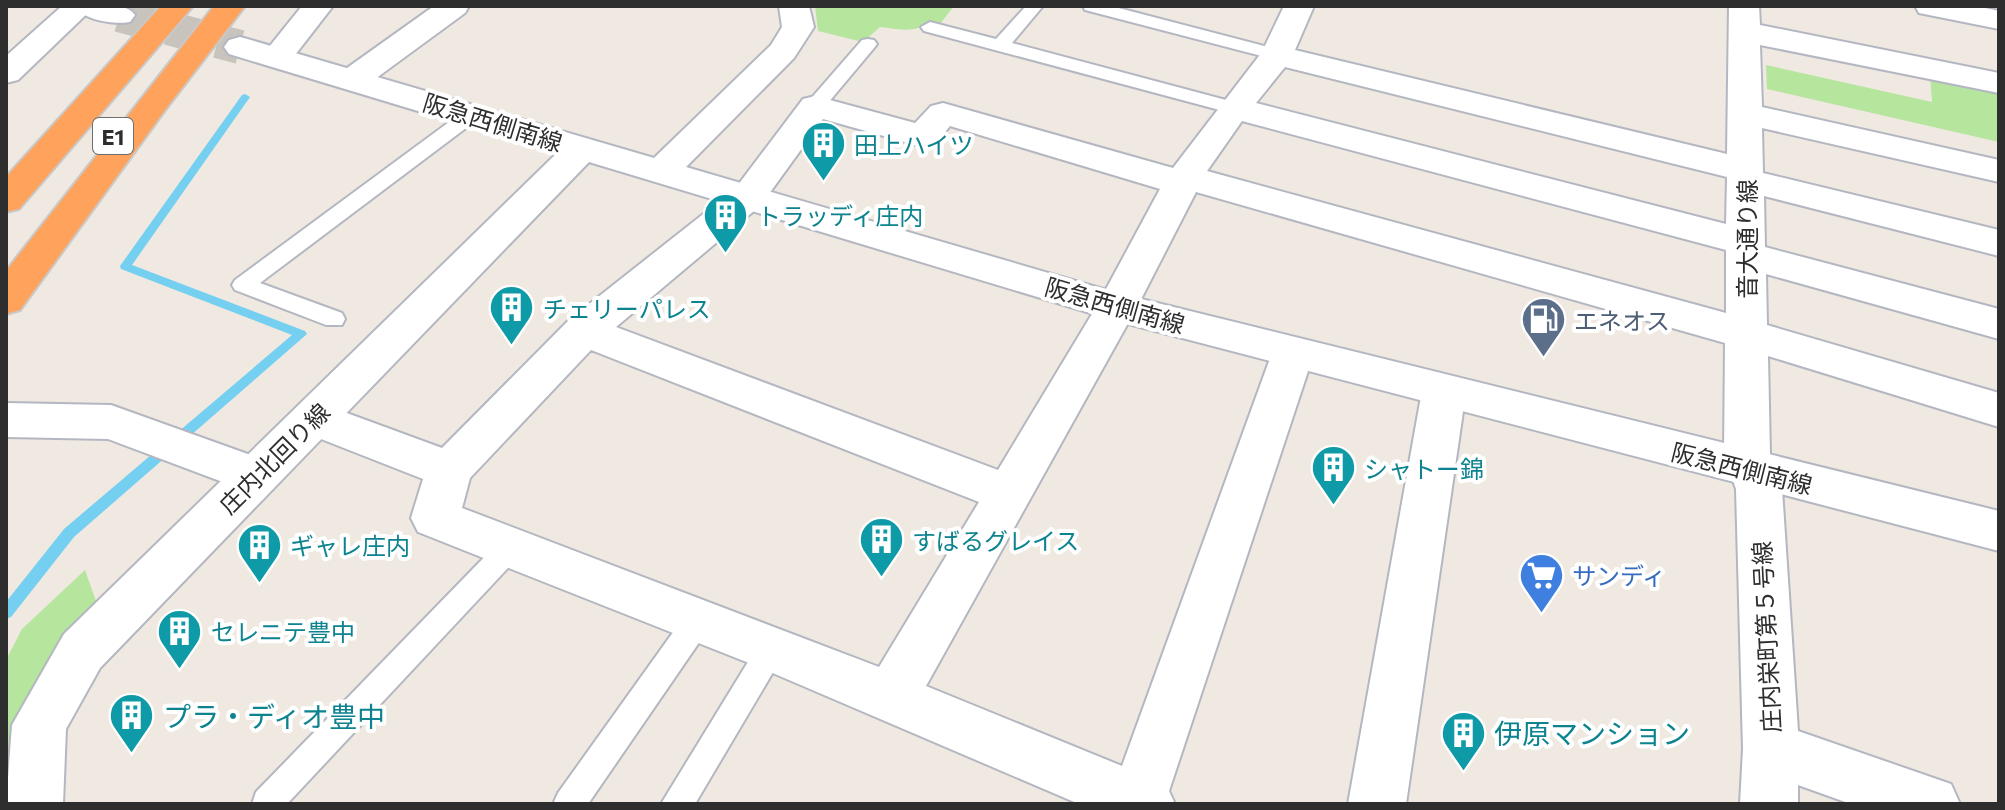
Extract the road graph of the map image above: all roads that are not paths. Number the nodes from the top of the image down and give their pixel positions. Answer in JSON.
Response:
{"nodes":[{"id":1,"x":80,"y":6,"type":"edge"},
{"id":2,"x":89,"y":6,"type":"edge"},
{"id":3,"x":163,"y":6,"type":"edge"},
{"id":4,"x":178,"y":6,"type":"edge"},
{"id":5,"x":227,"y":6,"type":"edge"},
{"id":6,"x":318,"y":6,"type":"edge"},
{"id":7,"x":454,"y":6,"type":"edge"},
{"id":8,"x":794,"y":6,"type":"edge"},
{"id":9,"x":1035,"y":6,"type":"edge"},
{"id":10,"x":1091,"y":6,"type":"edge"},
{"id":11,"x":1299,"y":6,"type":"edge"},
{"id":12,"x":1930,"y":6,"type":"edge"},
{"id":13,"x":119,"y":15,"type":"tunnel mouth"},
{"id":14,"x":1744,"y":19,"type":"edge"},
{"id":15,"x":1999,"y":20,"type":"edge"},
{"id":16,"x":930,"y":27,"type":"dead end"},
{"id":17,"x":868,"y":44,"type":"dead end"},
{"id":18,"x":1000,"y":46,"type":"junction"},
{"id":19,"x":1277,"y":55,"type":"junction"},
{"id":20,"x":6,"y":73,"type":"edge"},
{"id":21,"x":352,"y":80,"type":"junction"},
{"id":22,"x":1999,"y":83,"type":"edge"},
{"id":23,"x":815,"y":106,"type":"junction"},
{"id":24,"x":1234,"y":108,"type":"junction"},
{"id":25,"x":1745,"y":114,"type":"junction"},
{"id":26,"x":471,"y":115,"type":"junction"},
{"id":27,"x":582,"y":149,"type":"junction"},
{"id":28,"x":6,"y":170,"type":"edge"},
{"id":29,"x":1999,"y":171,"type":"edge"},
{"id":30,"x":660,"y":172,"type":"junction"},
{"id":31,"x":1746,"y":175,"type":"junction"},
{"id":32,"x":1184,"y":180,"type":"junction"},
{"id":33,"x":748,"y":197,"type":"junction"},
{"id":34,"x":6,"y":200,"type":"edge"},
{"id":35,"x":1999,"y":243,"type":"edge"},
{"id":36,"x":1746,"y":249,"type":"junction"},
{"id":37,"x":6,"y":270,"type":"edge"},
{"id":38,"x":6,"y":300,"type":"edge"},
{"id":39,"x":1117,"y":307,"type":"junction"},
{"id":40,"x":334,"y":319,"type":"dead end"},
{"id":41,"x":1999,"y":324,"type":"edge"},
{"id":42,"x":584,"y":331,"type":"junction"},
{"id":43,"x":1747,"y":334,"type":"junction"},
{"id":44,"x":1293,"y":353,"type":"junction"},
{"id":45,"x":1444,"y":391,"type":"junction"},
{"id":46,"x":1999,"y":410,"type":"edge"},
{"id":47,"x":314,"y":418,"type":"junction"},
{"id":48,"x":6,"y":420,"type":"edge"},
{"id":49,"x":449,"y":470,"type":"junction"},
{"id":50,"x":1752,"y":470,"type":"junction"},
{"id":51,"x":257,"y":476,"type":"junction"},
{"id":52,"x":1008,"y":493,"type":"junction"},
{"id":53,"x":1999,"y":531,"type":"edge"},
{"id":54,"x":511,"y":547,"type":"junction"},
{"id":55,"x":699,"y":619,"type":"junction"},
{"id":56,"x":772,"y":648,"type":"junction"},
{"id":57,"x":891,"y":697,"type":"junction"},
{"id":58,"x":1771,"y":749,"type":"junction"},
{"id":59,"x":1083,"y":791,"type":"edge"},
{"id":60,"x":1142,"y":802,"type":"edge"},
{"id":61,"x":267,"y":803,"type":"edge"},
{"id":62,"x":34,"y":804,"type":"edge"},
{"id":63,"x":569,"y":804,"type":"edge"},
{"id":64,"x":677,"y":804,"type":"edge"},
{"id":65,"x":1377,"y":804,"type":"edge"},
{"id":66,"x":1769,"y":804,"type":"edge"},
{"id":67,"x":1931,"y":804,"type":"edge"}],
"edges":[{"from":1,"to":20,"type":"street"},
{"from":2,"to":13,"type":"street"},
{"from":3,"to":28,"type":"highway"},
{"from":4,"to":34,"type":"highway","number":"E1"},
{"from":5,"to":37,"type":"highway","number":"E1"},
{"from":5,"to":38,"type":"highway"},
{"from":6,"to":21,"type":"street","name":"阪急西側南線"},
{"from":7,"to":21,"type":"street"},
{"from":8,"to":30,"type":"street"},
{"from":9,"to":18,"type":"lane"},
{"from":10,"to":19,"type":"lane"},
{"from":11,"to":19,"type":"street"},
{"from":12,"to":15,"type":"street"},
{"from":14,"to":22,"type":"street"},
{"from":14,"to":25,"type":"street","name":"音大通り線"},
{"from":16,"to":18,"type":"lane"},
{"from":17,"to":23,"type":"lane"},
{"from":18,"to":24,"type":"lane"},
{"from":19,"to":24,"type":"street"},
{"from":19,"to":31,"type":"street"},
{"from":21,"to":26,"type":"street","name":"阪急西側南線"},
{"from":23,"to":32,"type":"street"},
{"from":23,"to":33,"type":"street"},
{"from":24,"to":32,"type":"street"},
{"from":24,"to":36,"type":"street"},
{"from":25,"to":29,"type":"street"},
{"from":25,"to":31,"type":"street","name":"音大通り線"},
{"from":26,"to":27,"type":"street","name":"阪急西側南線"},
{"from":26,"to":40,"type":"lane"},
{"from":27,"to":30,"type":"street","name":"阪急西側南線"},
{"from":27,"to":47,"type":"street","name":"庄内北回り線"},
{"from":30,"to":33,"type":"street","name":"阪急西側南線"},
{"from":31,"to":35,"type":"street"},
{"from":31,"to":36,"type":"street","name":"音大通り線"},
{"from":32,"to":39,"type":"street"},
{"from":32,"to":43,"type":"street"},
{"from":33,"to":39,"type":"street","name":"阪急西側南線"},
{"from":33,"to":42,"type":"street"},
{"from":36,"to":41,"type":"street"},
{"from":36,"to":43,"type":"street","name":"音大通り線"},
{"from":39,"to":44,"type":"street","name":"阪急西側南線"},
{"from":39,"to":52,"type":"street"},
{"from":42,"to":49,"type":"street"},
{"from":42,"to":52,"type":"street"},
{"from":43,"to":46,"type":"street"},
{"from":43,"to":50,"type":"street","name":"音大通り線"},
{"from":44,"to":45,"type":"street","name":"阪急西側南線"},
{"from":44,"to":60,"type":"street"},
{"from":45,"to":50,"type":"street","name":"阪急西側南線"},
{"from":45,"to":65,"type":"street"},
{"from":47,"to":49,"type":"street"},
{"from":47,"to":51,"type":"street","name":"庄内北回り線"},
{"from":48,"to":51,"type":"street"},
{"from":49,"to":54,"type":"street"},
{"from":50,"to":53,"type":"street","name":"阪急西側南線"},
{"from":50,"to":58,"type":"street","name":"庄内栄町第５号線"},
{"from":51,"to":62,"type":"street","name":"庄内北回り線"},
{"from":52,"to":57,"type":"street"},
{"from":54,"to":55,"type":"street"},
{"from":54,"to":61,"type":"lane"},
{"from":55,"to":56,"type":"street"},
{"from":55,"to":63,"type":"lane"},
{"from":56,"to":57,"type":"street"},
{"from":56,"to":64,"type":"lane"},
{"from":57,"to":59,"type":"street"},
{"from":58,"to":66,"type":"street","name":"庄内栄町第５号線"},
{"from":58,"to":67,"type":"street"},
{"from":59,"to":60,"type":"street"}]}
